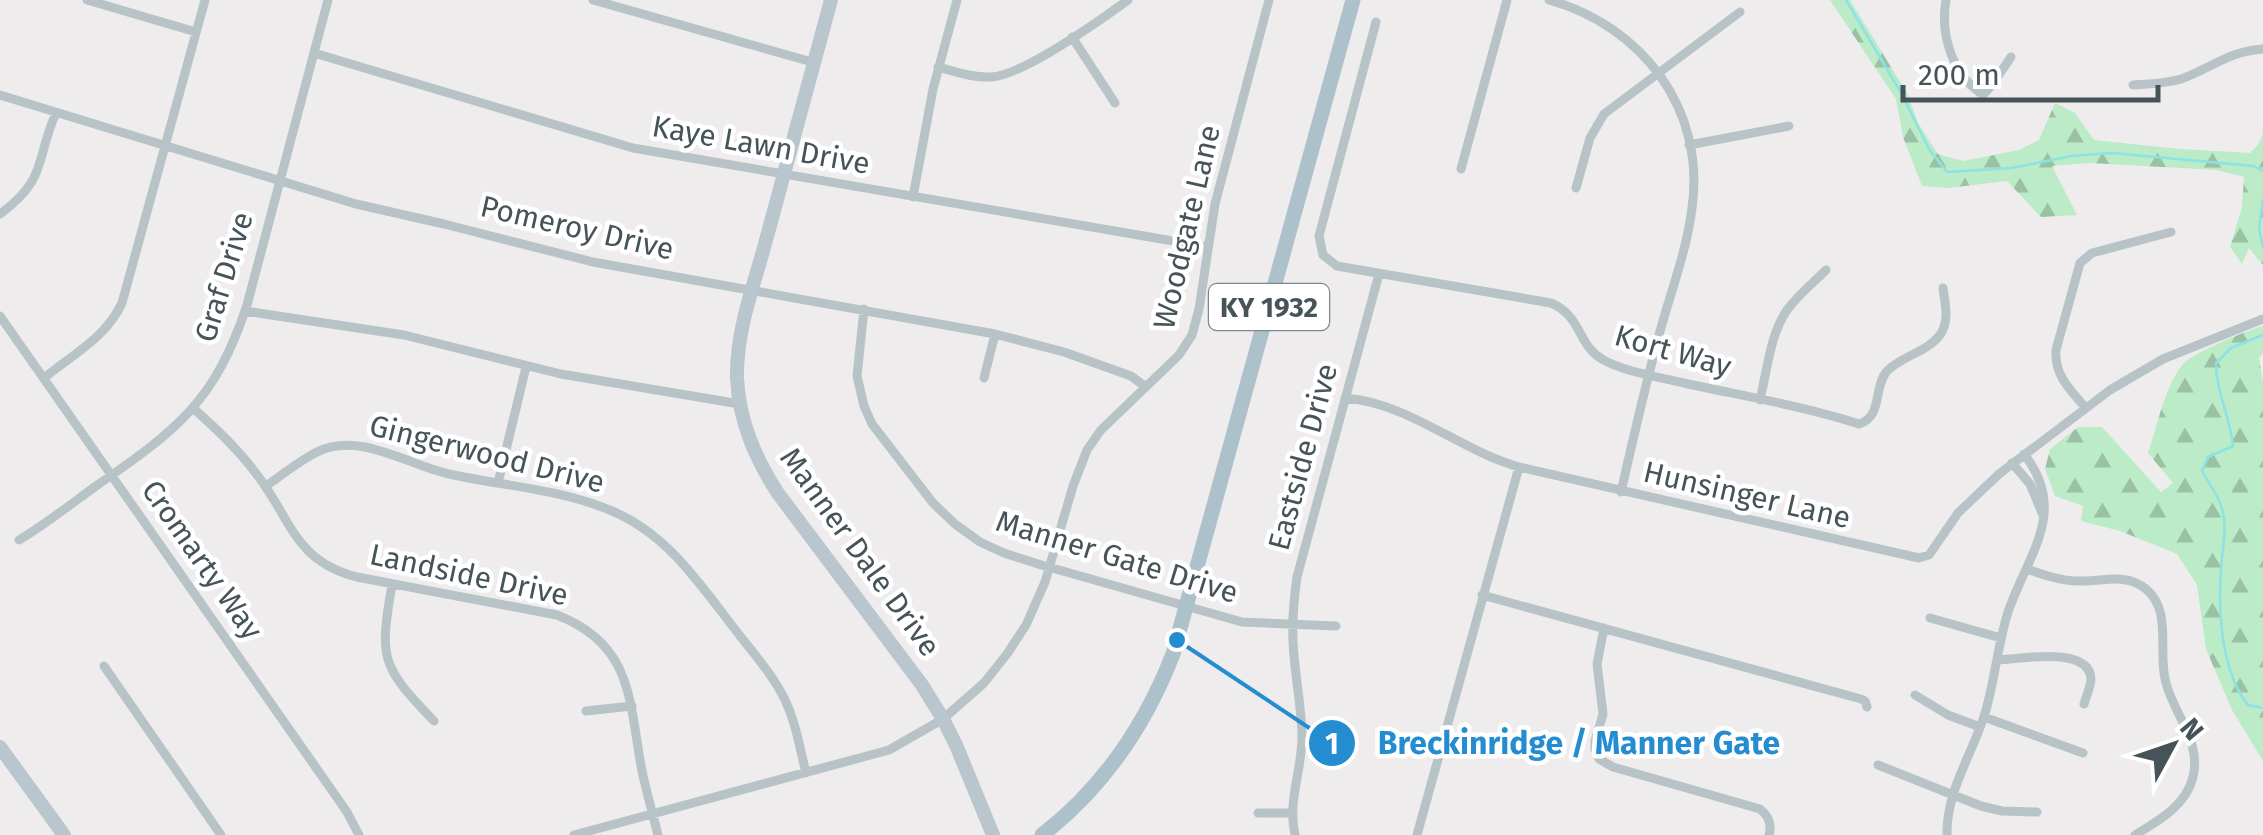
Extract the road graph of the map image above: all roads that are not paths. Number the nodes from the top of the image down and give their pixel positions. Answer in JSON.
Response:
{"nodes":[{"id":1,"x":87,"y":0,"type":"edge"},
{"id":2,"x":205,"y":0,"type":"edge"},
{"id":3,"x":328,"y":0,"type":"edge"},
{"id":4,"x":594,"y":0,"type":"edge"},
{"id":5,"x":831,"y":0,"type":"edge"},
{"id":6,"x":956,"y":0,"type":"edge"},
{"id":7,"x":1128,"y":0,"type":"edge"},
{"id":8,"x":1269,"y":0,"type":"edge"},
{"id":9,"x":1353,"y":0,"type":"edge"},
{"id":10,"x":1507,"y":0,"type":"edge"},
{"id":11,"x":1549,"y":0,"type":"edge"},
{"id":12,"x":1946,"y":0,"type":"edge"},
{"id":13,"x":1740,"y":12,"type":"dead end"},
{"id":14,"x":1376,"y":22,"type":"dead end"},
{"id":15,"x":196,"y":32,"type":"junction"},
{"id":16,"x":1072,"y":37,"type":"junction"},
{"id":17,"x":2263,"y":49,"type":"edge"},
{"id":18,"x":314,"y":52,"type":"junction"},
{"id":19,"x":2011,"y":58,"type":"dead end"},
{"id":20,"x":812,"y":62,"type":"junction"},
{"id":21,"x":938,"y":67,"type":"junction"},
{"id":22,"x":1658,"y":72,"type":"junction"},
{"id":23,"x":2133,"y":85,"type":"dead end"},
{"id":24,"x":0,"y":95,"type":"edge"},
{"id":25,"x":1115,"y":103,"type":"dead end"},
{"id":26,"x":56,"y":112,"type":"junction"},
{"id":27,"x":1789,"y":126,"type":"dead end"},
{"id":28,"x":1689,"y":145,"type":"junction"},
{"id":29,"x":166,"y":146,"type":"junction"},
{"id":30,"x":1461,"y":169,"type":"dead end"},
{"id":31,"x":783,"y":175,"type":"junction"},
{"id":32,"x":279,"y":181,"type":"junction"},
{"id":33,"x":1576,"y":188,"type":"dead end"},
{"id":34,"x":913,"y":197,"type":"junction"},
{"id":35,"x":0,"y":214,"type":"edge"},
{"id":36,"x":2171,"y":232,"type":"dead end"},
{"id":37,"x":1208,"y":247,"type":"junction"},
{"id":38,"x":1826,"y":270,"type":"dead end"},
{"id":39,"x":1379,"y":274,"type":"junction"},
{"id":40,"x":1943,"y":288,"type":"dead end"},
{"id":41,"x":752,"y":290,"type":"junction"},
{"id":42,"x":864,"y":309,"type":"junction"},
{"id":43,"x":245,"y":312,"type":"junction"},
{"id":44,"x":0,"y":316,"type":"edge"},
{"id":45,"x":2263,"y":319,"type":"edge"},
{"id":46,"x":995,"y":334,"type":"junction"},
{"id":47,"x":526,"y":366,"type":"junction"},
{"id":48,"x":1650,"y":374,"type":"junction"},
{"id":49,"x":44,"y":378,"type":"junction"},
{"id":50,"x":984,"y":378,"type":"dead end"},
{"id":51,"x":1146,"y":388,"type":"junction"},
{"id":52,"x":1345,"y":398,"type":"junction"},
{"id":53,"x":1760,"y":400,"type":"junction"},
{"id":54,"x":740,"y":404,"type":"junction"},
{"id":55,"x":2086,"y":408,"type":"junction"},
{"id":56,"x":194,"y":409,"type":"junction"},
{"id":57,"x":2024,"y":454,"type":"junction"},
{"id":58,"x":2012,"y":463,"type":"junction"},
{"id":59,"x":1519,"y":468,"type":"junction"},
{"id":60,"x":112,"y":475,"type":"junction"},
{"id":61,"x":498,"y":483,"type":"junction"},
{"id":62,"x":266,"y":486,"type":"junction"},
{"id":63,"x":1621,"y":492,"type":"junction"},
{"id":64,"x":2042,"y":516,"type":"junction"},
{"id":65,"x":19,"y":540,"type":"dead end"},
{"id":66,"x":1051,"y":567,"type":"junction"},
{"id":67,"x":2027,"y":569,"type":"junction"},
{"id":68,"x":392,"y":584,"type":"junction"},
{"id":69,"x":1482,"y":595,"type":"junction"},
{"id":70,"x":1187,"y":607,"type":"junction"},
{"id":71,"x":1930,"y":618,"type":"dead end"},
{"id":72,"x":1293,"y":626,"type":"junction"},
{"id":73,"x":1336,"y":626,"type":"dead end"},
{"id":74,"x":1604,"y":628,"type":"junction"},
{"id":75,"x":2001,"y":638,"type":"junction"},
{"id":76,"x":1998,"y":660,"type":"junction"},
{"id":77,"x":104,"y":666,"type":"dead end"},
{"id":78,"x":1915,"y":695,"type":"dead end"},
{"id":79,"x":2084,"y":704,"type":"dead end"},
{"id":80,"x":632,"y":706,"type":"junction"},
{"id":81,"x":1868,"y":707,"type":"dead end"},
{"id":82,"x":586,"y":711,"type":"dead end"},
{"id":83,"x":943,"y":718,"type":"junction"},
{"id":84,"x":434,"y":721,"type":"dead end"},
{"id":85,"x":1981,"y":722,"type":"junction"},
{"id":86,"x":0,"y":748,"type":"edge"},
{"id":87,"x":2083,"y":753,"type":"dead end"},
{"id":88,"x":1878,"y":765,"type":"dead end"},
{"id":89,"x":806,"y":774,"type":"junction"},
{"id":90,"x":1952,"y":794,"type":"junction"},
{"id":91,"x":1292,"y":812,"type":"junction"},
{"id":92,"x":2036,"y":812,"type":"dead end"},
{"id":93,"x":1258,"y":813,"type":"dead end"},
{"id":94,"x":652,"y":814,"type":"junction"},
{"id":95,"x":64,"y":835,"type":"edge"},
{"id":96,"x":221,"y":835,"type":"edge"},
{"id":97,"x":359,"y":835,"type":"edge"},
{"id":98,"x":574,"y":835,"type":"edge"},
{"id":99,"x":658,"y":835,"type":"edge"},
{"id":100,"x":994,"y":835,"type":"edge"},
{"id":101,"x":1042,"y":835,"type":"edge"},
{"id":102,"x":1296,"y":835,"type":"edge"},
{"id":103,"x":1416,"y":835,"type":"edge"},
{"id":104,"x":1770,"y":835,"type":"edge"},
{"id":105,"x":1947,"y":835,"type":"edge"},
{"id":106,"x":2135,"y":835,"type":"edge"}],
"edges":[{"from":1,"to":15,"type":"street"},
{"from":2,"to":15,"type":"street"},
{"from":3,"to":18,"type":"street","name":"Graf Drive"},
{"from":4,"to":20,"type":"street"},
{"from":5,"to":20,"type":"street","name":"Manner Dale Drive"},
{"from":6,"to":21,"type":"street"},
{"from":7,"to":16,"type":"street"},
{"from":8,"to":37,"type":"street","name":"Woodgate Lane"},
{"from":9,"to":70,"type":"main road","number":"KY 1932"},
{"from":10,"to":30,"type":"street"},
{"from":11,"to":22,"type":"street"},
{"from":12,"to":19,"type":"street"},
{"from":13,"to":22,"type":"street"},
{"from":14,"to":39,"type":"street","name":"Kort Way"},
{"from":15,"to":29,"type":"street"},
{"from":16,"to":21,"type":"street"},
{"from":16,"to":25,"type":"street"},
{"from":17,"to":23,"type":"street"},
{"from":18,"to":31,"type":"street","name":"Kaye Lawn Drive"},
{"from":18,"to":32,"type":"street","name":"Graf Drive"},
{"from":20,"to":31,"type":"street","name":"Manner Dale Drive"},
{"from":21,"to":34,"type":"street"},
{"from":22,"to":28,"type":"street"},
{"from":22,"to":33,"type":"street"},
{"from":24,"to":26,"type":"street","name":"Pomeroy Drive"},
{"from":26,"to":29,"type":"street","name":"Pomeroy Drive"},
{"from":26,"to":35,"type":"street"},
{"from":27,"to":28,"type":"street"},
{"from":28,"to":48,"type":"street"},
{"from":29,"to":32,"type":"street","name":"Pomeroy Drive"},
{"from":29,"to":49,"type":"street"},
{"from":31,"to":34,"type":"street","name":"Kaye Lawn Drive"},
{"from":31,"to":41,"type":"street","name":"Manner Dale Drive"},
{"from":32,"to":41,"type":"street","name":"Pomeroy Drive"},
{"from":32,"to":43,"type":"street","name":"Graf Drive"},
{"from":34,"to":37,"type":"street","name":"Kaye Lawn Drive"},
{"from":36,"to":55,"type":"street"},
{"from":37,"to":51,"type":"street","name":"Woodgate Lane"},
{"from":38,"to":53,"type":"street"},
{"from":39,"to":48,"type":"street","name":"Kort Way"},
{"from":39,"to":52,"type":"street","name":"Eastside Drive"},
{"from":40,"to":53,"type":"street","name":"Kort Way"},
{"from":41,"to":42,"type":"street","name":"Pomeroy Drive"},
{"from":41,"to":54,"type":"street","name":"Manner Dale Drive"},
{"from":42,"to":46,"type":"street","name":"Pomeroy Drive"},
{"from":42,"to":66,"type":"street","name":"Manner Gate Drive"},
{"from":43,"to":47,"type":"street"},
{"from":43,"to":56,"type":"street","name":"Graf Drive"},
{"from":44,"to":49,"type":"street","name":"Cromarty Way"},
{"from":45,"to":55,"type":"street","name":"Hunsinger Lane"},
{"from":46,"to":50,"type":"street"},
{"from":46,"to":51,"type":"street","name":"Pomeroy Drive"},
{"from":47,"to":54,"type":"street"},
{"from":47,"to":61,"type":"street"},
{"from":48,"to":53,"type":"street","name":"Kort Way"},
{"from":48,"to":63,"type":"street"},
{"from":49,"to":60,"type":"street","name":"Cromarty Way"},
{"from":51,"to":66,"type":"street","name":"Woodgate Lane"},
{"from":52,"to":59,"type":"street","name":"Hunsinger Lane"},
{"from":52,"to":72,"type":"street","name":"Eastside Drive"},
{"from":54,"to":83,"type":"street","name":"Manner Dale Drive"},
{"from":55,"to":57,"type":"street","name":"Hunsinger Lane"},
{"from":56,"to":60,"type":"street","name":"Graf Drive"},
{"from":56,"to":62,"type":"street","name":"Landside Drive"},
{"from":57,"to":58,"type":"street","name":"Hunsinger Lane"},
{"from":57,"to":64,"type":"street"},
{"from":58,"to":63,"type":"street","name":"Hunsinger Lane"},
{"from":58,"to":64,"type":"street"},
{"from":59,"to":63,"type":"street","name":"Hunsinger Lane"},
{"from":59,"to":69,"type":"street"},
{"from":60,"to":65,"type":"street","name":"Graf Drive"},
{"from":60,"to":97,"type":"street","name":"Cromarty Way"},
{"from":61,"to":62,"type":"street","name":"Gingerwood Drive"},
{"from":61,"to":89,"type":"street","name":"Gingerwood Drive"},
{"from":62,"to":68,"type":"street","name":"Landside Drive"},
{"from":64,"to":67,"type":"street"},
{"from":66,"to":70,"type":"street","name":"Manner Gate Drive"},
{"from":66,"to":83,"type":"street","name":"Woodgate Lane"},
{"from":67,"to":75,"type":"street"},
{"from":67,"to":106,"type":"street"},
{"from":68,"to":80,"type":"street","name":"Landside Drive"},
{"from":68,"to":84,"type":"street"},
{"from":69,"to":74,"type":"street"},
{"from":69,"to":103,"type":"street"},
{"from":70,"to":72,"type":"street","name":"Manner Gate Drive"},
{"from":70,"to":101,"type":"main road","number":"KY 1932"},
{"from":71,"to":75,"type":"street"},
{"from":72,"to":73,"type":"street","name":"Manner Gate Drive"},
{"from":72,"to":91,"type":"street","name":"Eastside Drive"},
{"from":74,"to":81,"type":"street"},
{"from":74,"to":104,"type":"street"},
{"from":75,"to":76,"type":"street"},
{"from":76,"to":79,"type":"street"},
{"from":76,"to":85,"type":"street"},
{"from":77,"to":96,"type":"street"},
{"from":78,"to":85,"type":"street"},
{"from":80,"to":82,"type":"street"},
{"from":80,"to":94,"type":"street","name":"Landside Drive"},
{"from":83,"to":89,"type":"street","name":"Woodgate Lane"},
{"from":83,"to":100,"type":"street","name":"Manner Dale Drive"},
{"from":85,"to":87,"type":"street"},
{"from":85,"to":90,"type":"street"},
{"from":86,"to":95,"type":"street"},
{"from":88,"to":90,"type":"street"},
{"from":89,"to":94,"type":"street","name":"Woodgate Lane"},
{"from":90,"to":92,"type":"street"},
{"from":90,"to":105,"type":"street"},
{"from":91,"to":93,"type":"street"},
{"from":91,"to":102,"type":"street","name":"Eastside Drive"},
{"from":94,"to":98,"type":"street","name":"Woodgate Lane"},
{"from":94,"to":99,"type":"street","name":"Landside Drive"}]}
